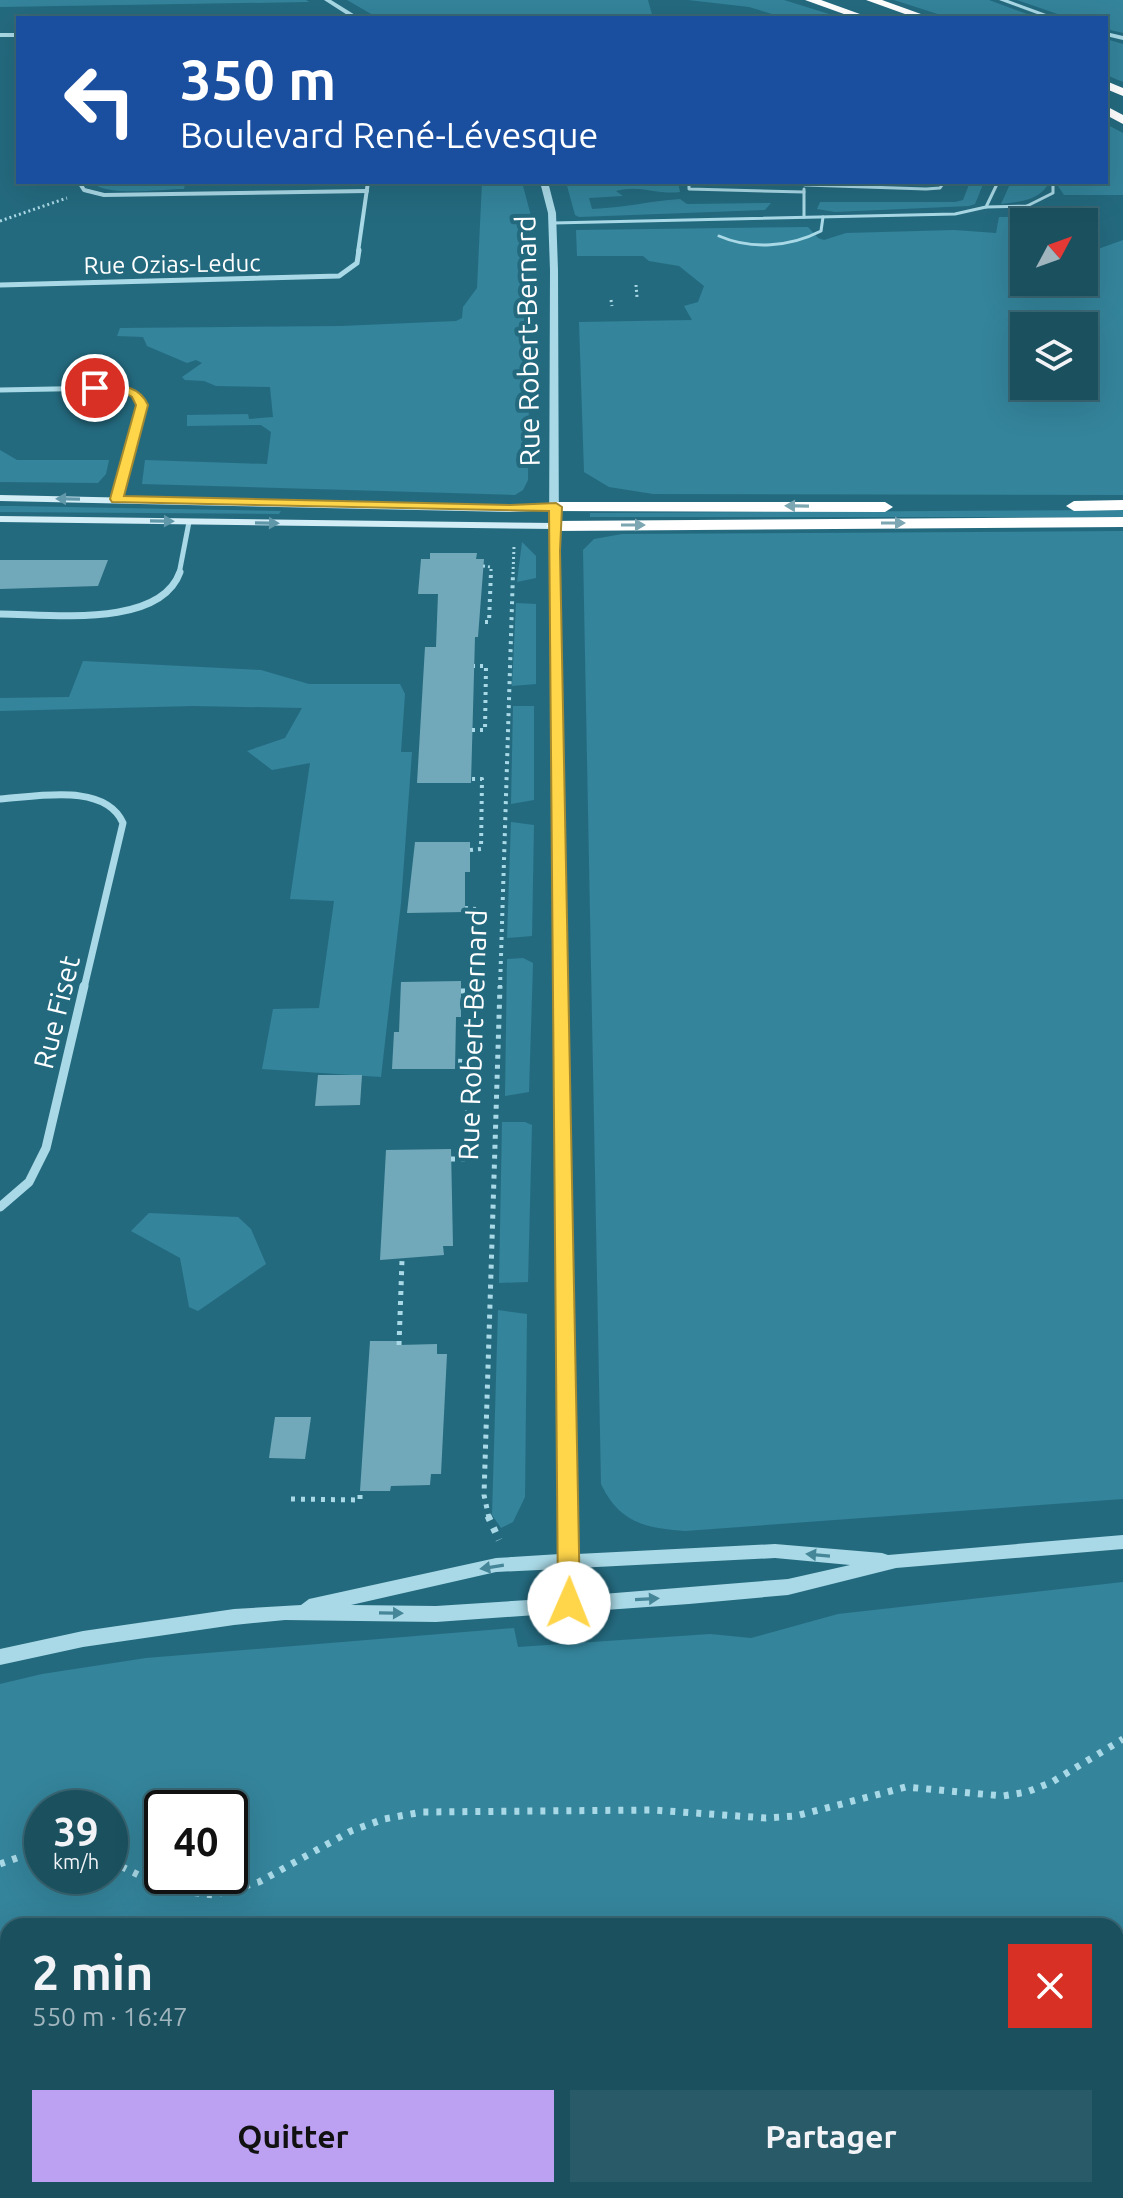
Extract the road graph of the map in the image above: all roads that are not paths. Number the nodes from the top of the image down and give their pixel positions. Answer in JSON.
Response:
{"nodes":[{"id":1,"x":327,"y":0,"type":"edge"},
{"id":2,"x":810,"y":0,"type":"edge"},
{"id":3,"x":871,"y":0,"type":"edge"},
{"id":4,"x":1002,"y":0,"type":"edge"},
{"id":5,"x":354,"y":16,"type":"edge"},
{"id":6,"x":860,"y":16,"type":"edge"},
{"id":7,"x":921,"y":16,"type":"edge"},
{"id":8,"x":1048,"y":16,"type":"edge"},
{"id":9,"x":80,"y":184,"type":"edge"},
{"id":10,"x":368,"y":184,"type":"edge"},
{"id":11,"x":544,"y":184,"type":"edge"},
{"id":12,"x":689,"y":184,"type":"edge"},
{"id":13,"x":805,"y":184,"type":"edge"},
{"id":14,"x":825,"y":184,"type":"edge"},
{"id":15,"x":943,"y":184,"type":"edge"},
{"id":16,"x":997,"y":184,"type":"edge"},
{"id":17,"x":1053,"y":184,"type":"edge"},
{"id":18,"x":367,"y":191,"type":"junction"},
{"id":19,"x":804,"y":192,"type":"junction"},
{"id":20,"x":1027,"y":206,"type":"junction"},
{"id":21,"x":986,"y":207,"type":"junction"},
{"id":22,"x":1032,"y":208,"type":"edge"},
{"id":23,"x":804,"y":217,"type":"junction"},
{"id":24,"x":823,"y":217,"type":"junction"},
{"id":25,"x":553,"y":223,"type":"junction"},
{"id":26,"x":719,"y":236,"type":"dead end"},
{"id":27,"x":0,"y":285,"type":"edge"},
{"id":28,"x":0,"y":390,"type":"edge"},
{"id":29,"x":0,"y":498,"type":"edge"},
{"id":30,"x":117,"y":499,"type":"junction"},
{"id":31,"x":1123,"y":505,"type":"edge"},
{"id":32,"x":556,"y":507,"type":"junction"},
{"id":33,"x":0,"y":519,"type":"edge"},
{"id":34,"x":189,"y":522,"type":"junction"},
{"id":35,"x":1123,"y":522,"type":"edge"},
{"id":36,"x":555,"y":526,"type":"junction"},
{"id":37,"x":0,"y":614,"type":"edge"},
{"id":38,"x":0,"y":799,"type":"edge"},
{"id":39,"x":0,"y":1207,"type":"edge"},
{"id":40,"x":1123,"y":1542,"type":"edge"},
{"id":41,"x":896,"y":1561,"type":"junction"},
{"id":42,"x":569,"y":1562,"type":"junction"},
{"id":43,"x":569,"y":1603,"type":"junction"},
{"id":44,"x":285,"y":1612,"type":"junction"},
{"id":45,"x":0,"y":1657,"type":"edge"}],
"edges":[{"from":1,"to":5,"type":"street"},
{"from":2,"to":6,"type":"highway"},
{"from":3,"to":7,"type":"highway"},
{"from":4,"to":8,"type":"street"},
{"from":9,"to":18,"type":"street"},
{"from":10,"to":18,"type":"street"},
{"from":11,"to":25,"type":"street","name":"Rue Robert-Bernard"},
{"from":12,"to":19,"type":"lane"},
{"from":13,"to":19,"type":"lane"},
{"from":14,"to":15,"type":"lane"},
{"from":16,"to":21,"type":"lane"},
{"from":17,"to":20,"type":"lane"},
{"from":18,"to":27,"type":"street","name":"Rue Ozias-Leduc"},
{"from":19,"to":23,"type":"lane"},
{"from":20,"to":21,"type":"lane"},
{"from":20,"to":22,"type":"lane"},
{"from":21,"to":24,"type":"lane"},
{"from":23,"to":24,"type":"lane"},
{"from":23,"to":25,"type":"lane"},
{"from":24,"to":26,"type":"lane"},
{"from":25,"to":32,"type":"street","name":"Rue Robert-Bernard"},
{"from":28,"to":30,"type":"street"},
{"from":30,"to":29,"type":"main road","one_way":true},
{"from":30,"to":32,"type":"main road"},
{"from":31,"to":32,"type":"highway","one_way":true},
{"from":32,"to":36,"type":"street","name":"Rue Robert-Bernard"},
{"from":33,"to":34,"type":"main road","one_way":true},
{"from":34,"to":36,"type":"main road","one_way":true},
{"from":34,"to":37,"type":"street"},
{"from":36,"to":35,"type":"highway","one_way":true},
{"from":36,"to":42,"type":"street","name":"Rue Robert-Bernard"},
{"from":38,"to":39,"type":"street","name":"Rue Fiset"},
{"from":40,"to":41,"type":"street"},
{"from":41,"to":42,"type":"street","one_way":true},
{"from":43,"to":41,"type":"street","one_way":true},
{"from":42,"to":43,"type":"street","name":"Rue Robert-Bernard"},
{"from":42,"to":44,"type":"street","one_way":true},
{"from":44,"to":43,"type":"street","one_way":true},
{"from":44,"to":45,"type":"street"}]}
